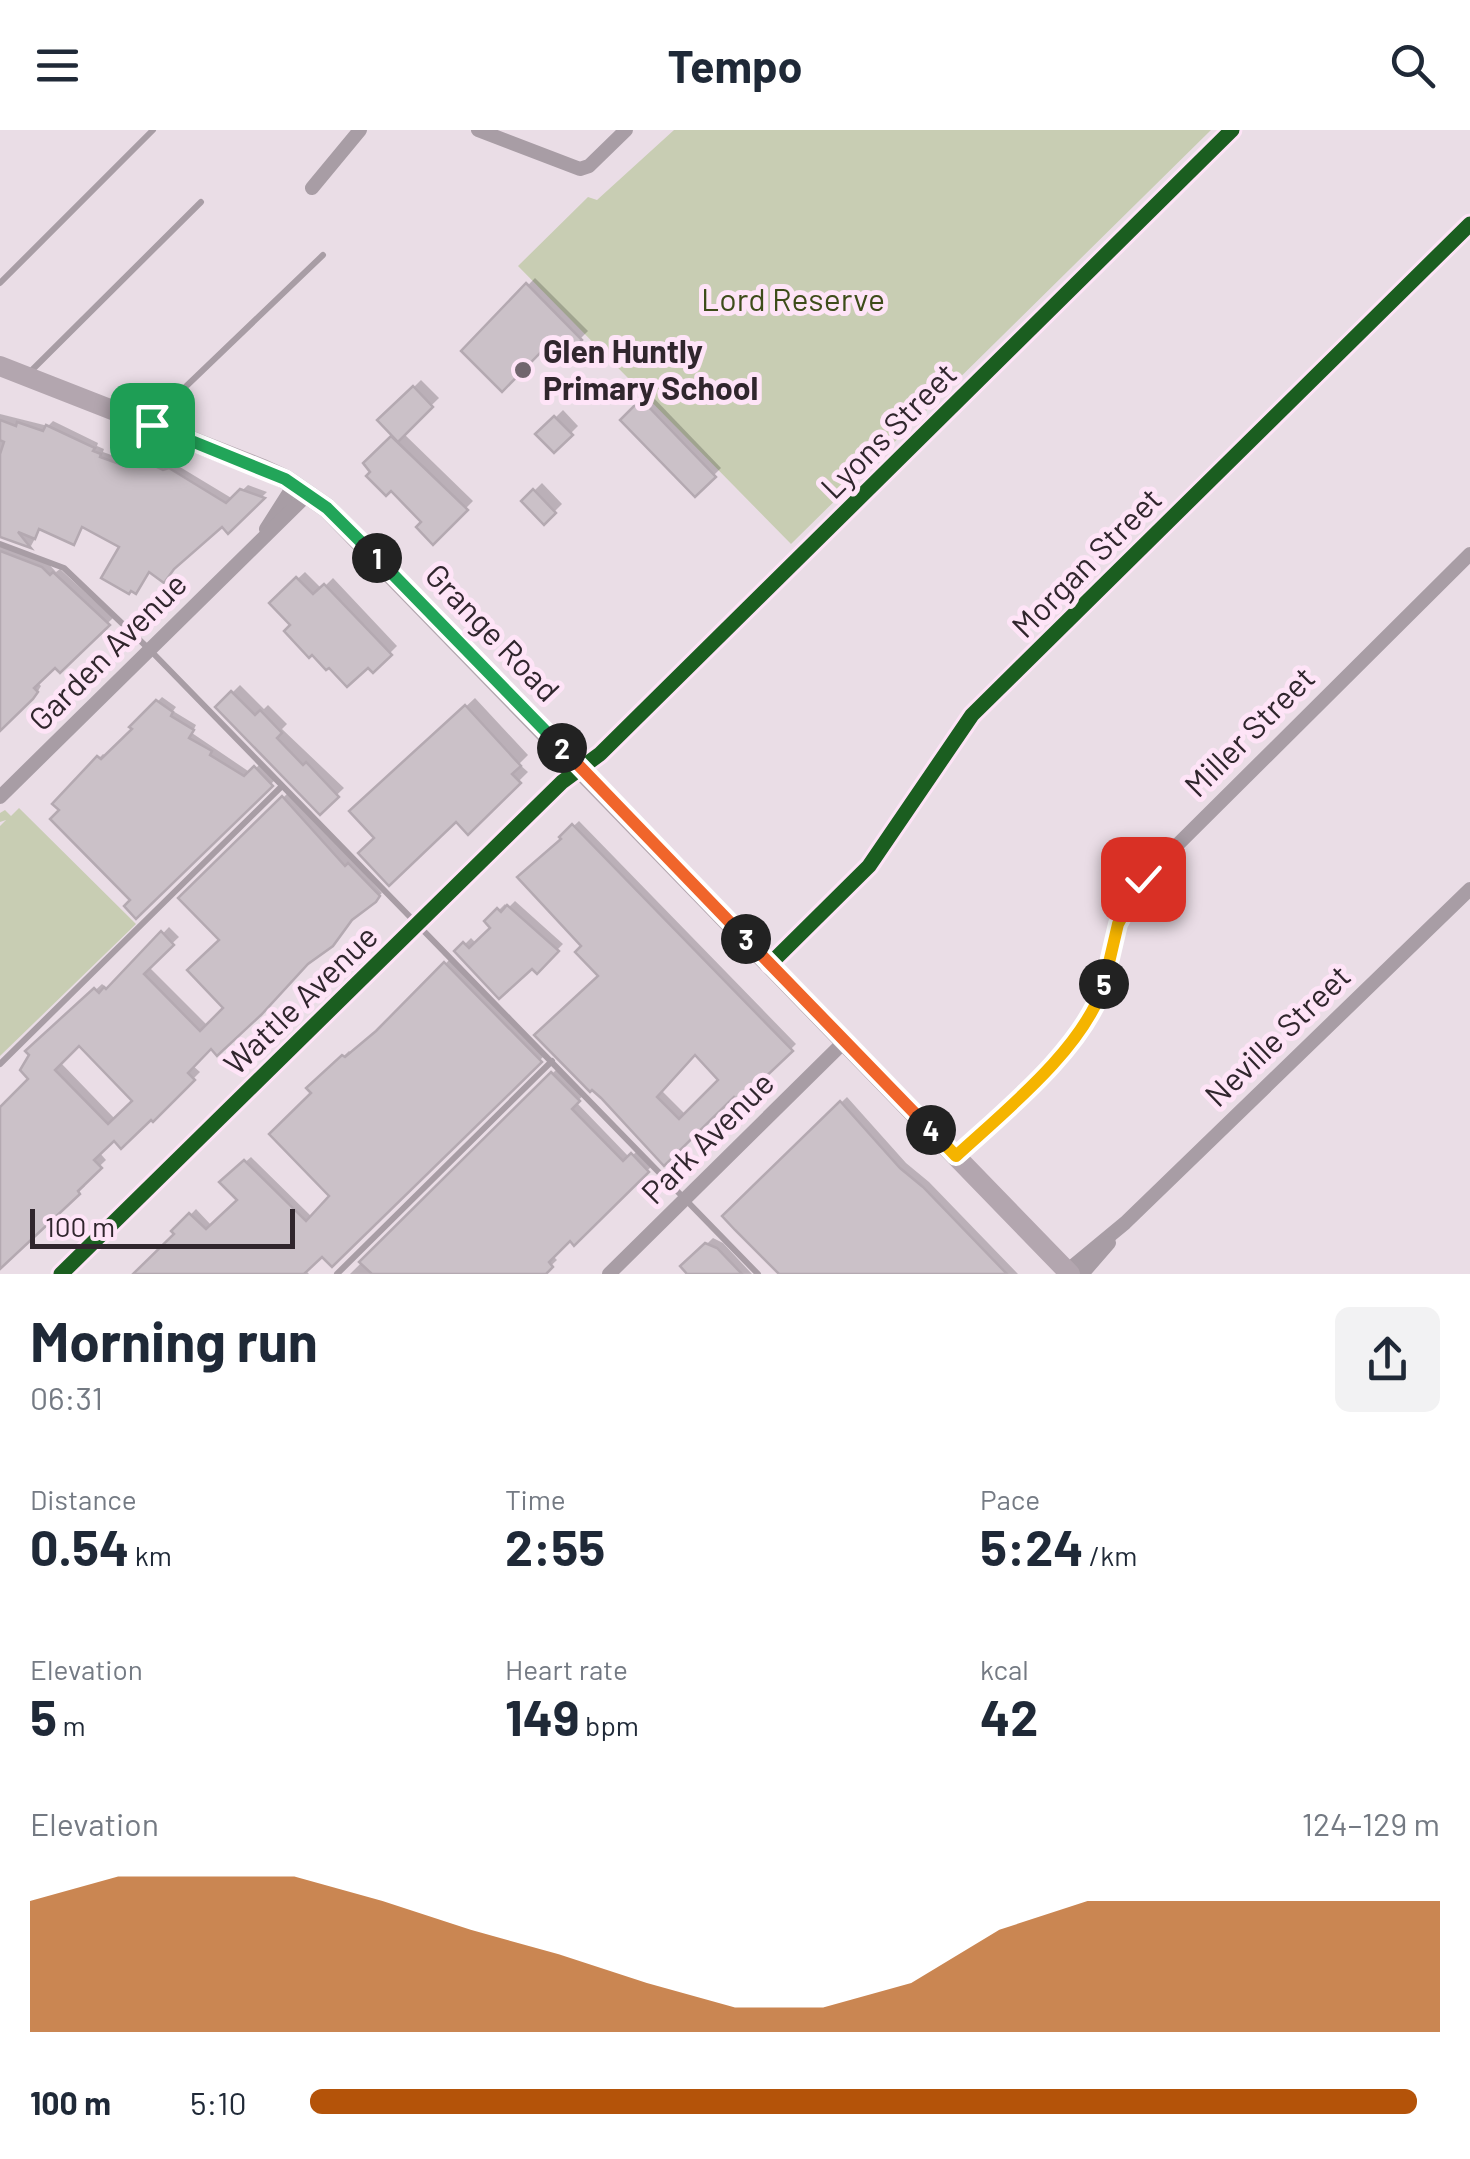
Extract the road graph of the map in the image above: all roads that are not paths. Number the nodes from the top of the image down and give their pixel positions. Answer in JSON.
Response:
{"nodes":[{"id":1,"x":153,"y":130,"type":"edge"},
{"id":2,"x":360,"y":130,"type":"edge"},
{"id":3,"x":478,"y":130,"type":"edge"},
{"id":4,"x":626,"y":130,"type":"edge"},
{"id":5,"x":1232,"y":130,"type":"edge"},
{"id":6,"x":312,"y":188,"type":"dead end"},
{"id":7,"x":201,"y":202,"type":"dead end"},
{"id":8,"x":1470,"y":224,"type":"edge"},
{"id":9,"x":323,"y":255,"type":"dead end"},
{"id":10,"x":0,"y":283,"type":"edge"},
{"id":11,"x":0,"y":366,"type":"edge"},
{"id":12,"x":25,"y":376,"type":"junction"},
{"id":13,"x":152,"y":425,"type":"junction"},
{"id":14,"x":301,"y":490,"type":"junction"},
{"id":15,"x":0,"y":544,"type":"edge"},
{"id":16,"x":1470,"y":554,"type":"edge"},
{"id":17,"x":150,"y":650,"type":"junction"},
{"id":18,"x":581,"y":768,"type":"junction"},
{"id":19,"x":282,"y":786,"type":"junction"},
{"id":20,"x":0,"y":797,"type":"edge"},
{"id":21,"x":1470,"y":889,"type":"edge"},
{"id":22,"x":416,"y":926,"type":"junction"},
{"id":23,"x":770,"y":964,"type":"junction"},
{"id":24,"x":845,"y":1041,"type":"junction"},
{"id":25,"x":552,"y":1061,"type":"junction"},
{"id":26,"x":0,"y":1064,"type":"edge"},
{"id":27,"x":956,"y":1156,"type":"junction"},
{"id":28,"x":685,"y":1198,"type":"junction"},
{"id":29,"x":1073,"y":1273,"type":"edge"},
{"id":30,"x":61,"y":1274,"type":"edge"},
{"id":31,"x":337,"y":1274,"type":"edge"},
{"id":32,"x":609,"y":1274,"type":"edge"},
{"id":33,"x":758,"y":1274,"type":"edge"}],
"edges":[{"from":1,"to":10,"type":"lane"},
{"from":2,"to":6,"type":"street"},
{"from":3,"to":4,"type":"street"},
{"from":5,"to":18,"type":"street","name":"Lyons Street"},
{"from":7,"to":12,"type":"lane"},
{"from":8,"to":23,"type":"street","name":"Morgan Street"},
{"from":9,"to":13,"type":"lane"},
{"from":11,"to":12,"type":"main road","name":"Grange Road"},
{"from":12,"to":13,"type":"main road","name":"Grange Road"},
{"from":13,"to":14,"type":"main road","name":"Grange Road"},
{"from":14,"to":17,"type":"street","name":"Garden Avenue"},
{"from":14,"to":18,"type":"main road","name":"Grange Road"},
{"from":15,"to":17,"type":"lane"},
{"from":16,"to":27,"type":"street","name":"Miller Street"},
{"from":17,"to":19,"type":"lane"},
{"from":17,"to":20,"type":"street","name":"Garden Avenue"},
{"from":18,"to":22,"type":"street","name":"Wattle Avenue"},
{"from":18,"to":23,"type":"main road","name":"Grange Road"},
{"from":19,"to":22,"type":"lane"},
{"from":19,"to":26,"type":"lane"},
{"from":21,"to":29,"type":"street","name":"Neville Street"},
{"from":22,"to":25,"type":"lane"},
{"from":22,"to":30,"type":"street","name":"Wattle Avenue"},
{"from":23,"to":24,"type":"main road","name":"Grange Road"},
{"from":24,"to":27,"type":"main road","name":"Grange Road"},
{"from":24,"to":28,"type":"street","name":"Park Avenue"},
{"from":25,"to":28,"type":"lane"},
{"from":25,"to":31,"type":"lane"},
{"from":27,"to":29,"type":"main road","name":"Grange Road"},
{"from":28,"to":32,"type":"street","name":"Park Avenue"},
{"from":28,"to":33,"type":"lane"}]}
